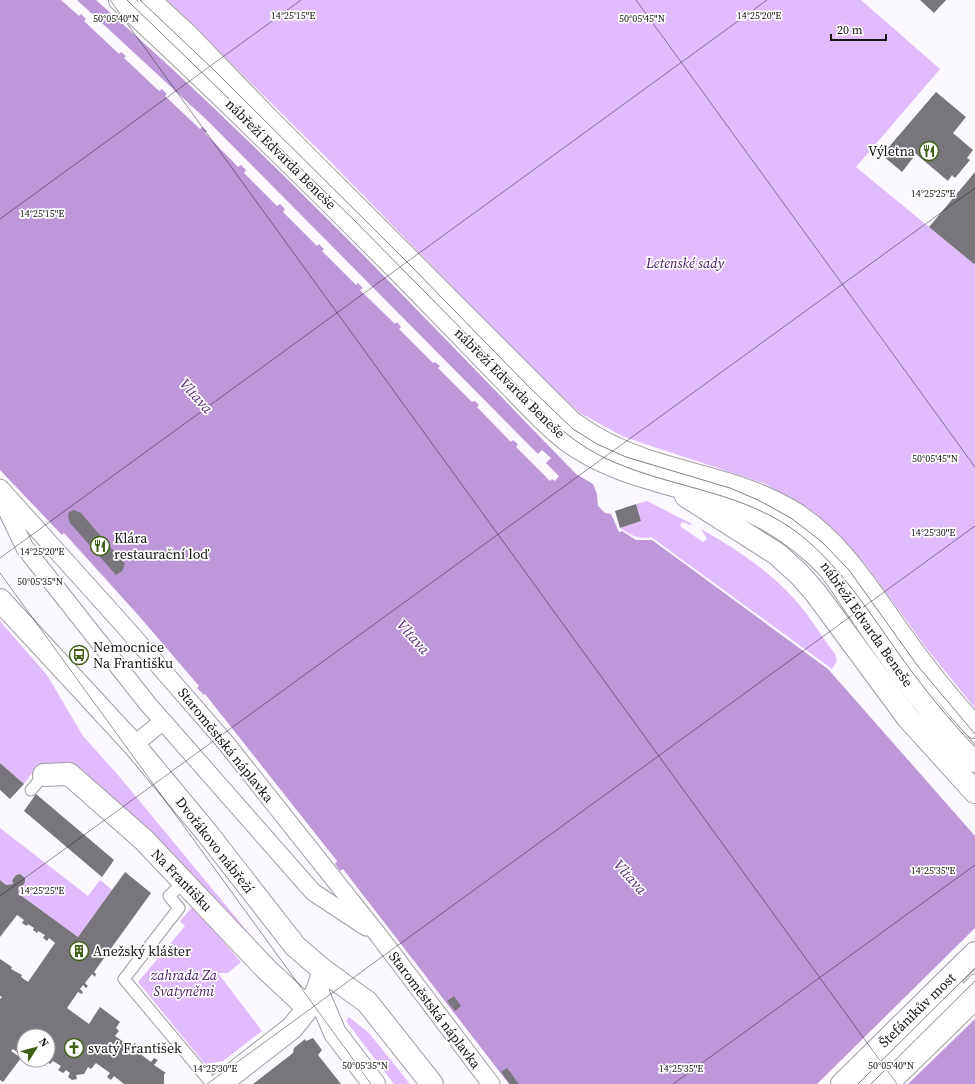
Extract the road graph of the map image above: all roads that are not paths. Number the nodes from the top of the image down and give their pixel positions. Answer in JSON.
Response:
{"nodes":[{"id":1,"x":120,"y":0,"type":"edge"},
{"id":2,"x":149,"y":0,"type":"edge"},
{"id":3,"x":670,"y":486,"type":"junction"},
{"id":4,"x":0,"y":488,"type":"edge"},
{"id":5,"x":0,"y":496,"type":"edge"},
{"id":6,"x":0,"y":600,"type":"edge"},
{"id":7,"x":162,"y":722,"type":"junction"},
{"id":8,"x":975,"y":728,"type":"edge"},
{"id":9,"x":134,"y":745,"type":"junction"},
{"id":10,"x":975,"y":761,"type":"edge"},
{"id":11,"x":37,"y":783,"type":"dead end"},
{"id":12,"x":974,"y":792,"type":"edge"},
{"id":13,"x":184,"y":881,"type":"junction"},
{"id":14,"x":379,"y":936,"type":"junction"},
{"id":15,"x":975,"y":953,"type":"edge"},
{"id":16,"x":975,"y":968,"type":"edge"},
{"id":17,"x":324,"y":971,"type":"junction"},
{"id":18,"x":975,"y":980,"type":"edge"},
{"id":19,"x":351,"y":990,"type":"junction"},
{"id":20,"x":975,"y":998,"type":"edge"},
{"id":21,"x":312,"y":1000,"type":"junction"},
{"id":22,"x":212,"y":1084,"type":"edge"},
{"id":23,"x":220,"y":1084,"type":"edge"},
{"id":24,"x":374,"y":1084,"type":"edge"},
{"id":25,"x":432,"y":1084,"type":"edge"},
{"id":26,"x":491,"y":1084,"type":"edge"},
{"id":27,"x":842,"y":1084,"type":"edge"},
{"id":28,"x":858,"y":1084,"type":"edge"},
{"id":29,"x":870,"y":1084,"type":"edge"},
{"id":30,"x":887,"y":1084,"type":"edge"}],
"edges":[{"from":1,"to":3,"type":"main road","name":"nábřeží Edvarda Beneše"},
{"from":2,"to":8,"type":"main road","name":"nábřeží Edvarda Beneše"},
{"from":3,"to":10,"type":"main road","name":"nábřeží Edvarda Beneše"},
{"from":3,"to":12,"type":"main road"},
{"from":4,"to":14,"type":"street","name":"Staroměstská náplavka"},
{"from":5,"to":7,"type":"street","name":"Staroměstská náplavka"},
{"from":6,"to":9,"type":"main road","name":"Dvořákovo nábřeží"},
{"from":7,"to":9,"type":"street"},
{"from":7,"to":14,"type":"street","name":"Staroměstská náplavka"},
{"from":9,"to":17,"type":"main road","name":"Dvořákovo nábřeží"},
{"from":11,"to":13,"type":"main road","name":"Na Františku"},
{"from":13,"to":21,"type":"main road","name":"Na Františku"},
{"from":13,"to":22,"type":"lane"},
{"from":14,"to":26,"type":"street","name":"Staroměstská náplavka"},
{"from":15,"to":27,"type":"main road","name":"Štefánikův most"},
{"from":16,"to":28,"type":"lane"},
{"from":17,"to":19,"type":"main road","name":"Dvořákovo nábřeží"},
{"from":17,"to":21,"type":"main road"},
{"from":18,"to":29,"type":"lane"},
{"from":19,"to":21,"type":"main road"},
{"from":19,"to":25,"type":"main road","name":"Dvořákovo nábřeží"},
{"from":20,"to":30,"type":"main road"},
{"from":21,"to":23,"type":"main road"},
{"from":21,"to":24,"type":"main road","name":"Na Františku"}]}
